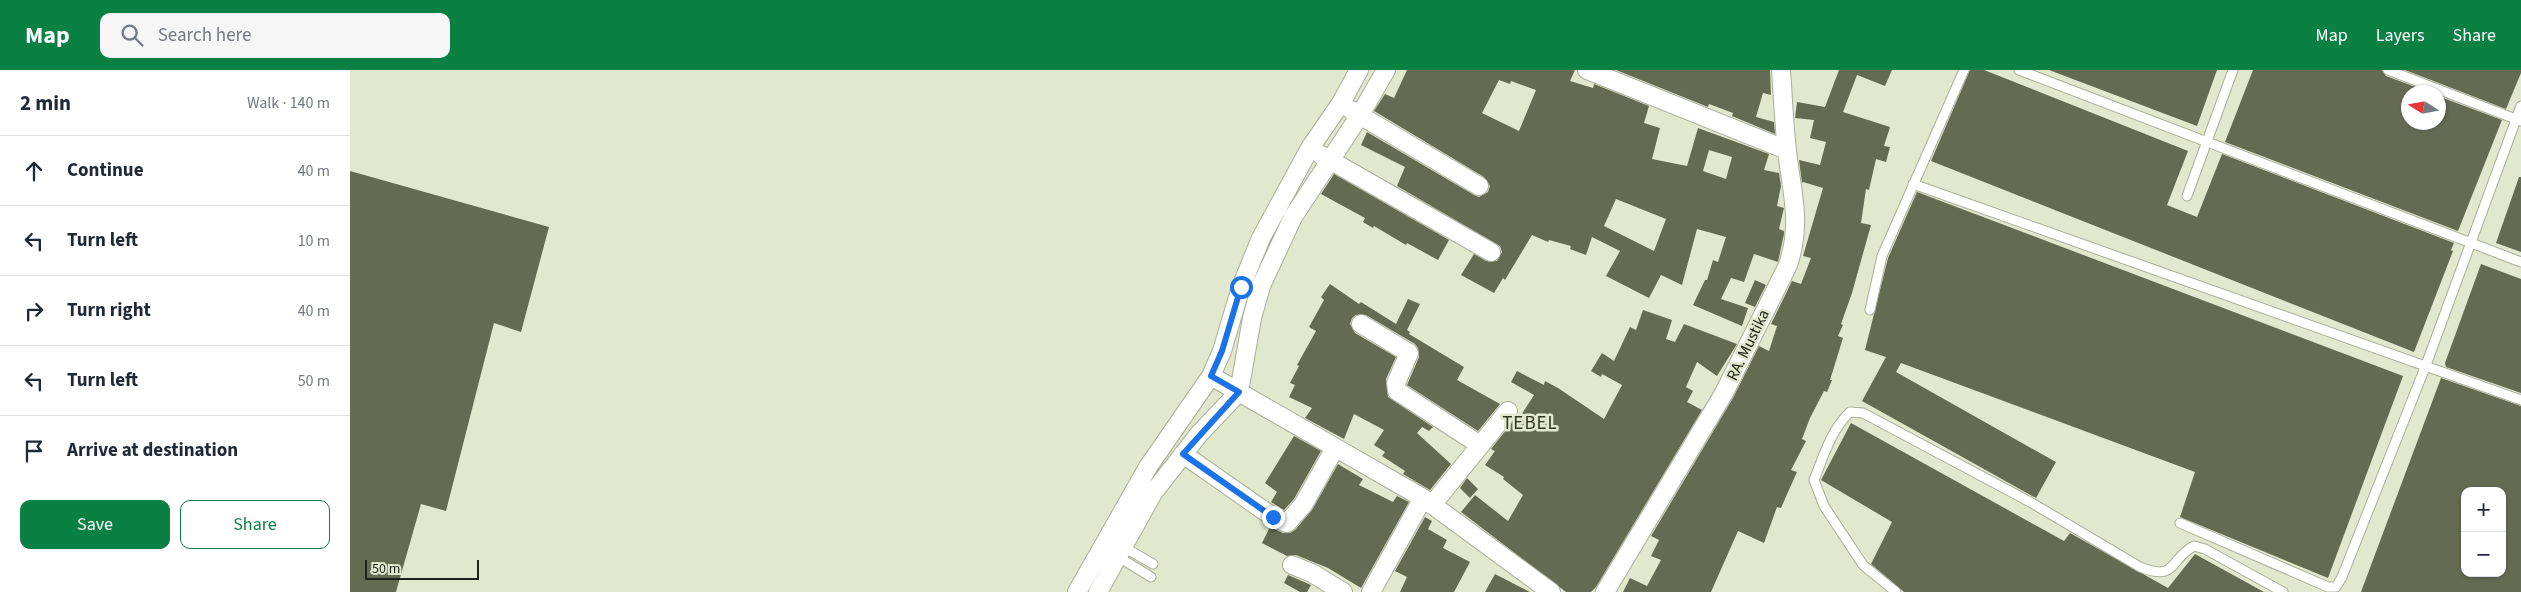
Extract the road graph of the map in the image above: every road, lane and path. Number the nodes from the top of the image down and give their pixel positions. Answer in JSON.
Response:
{"nodes":[{"id":1,"x":1359,"y":70,"type":"edge"},
{"id":2,"x":1386,"y":70,"type":"edge"},
{"id":3,"x":1587,"y":70,"type":"edge"},
{"id":4,"x":1781,"y":70,"type":"edge"},
{"id":5,"x":1964,"y":70,"type":"edge"},
{"id":6,"x":2020,"y":70,"type":"edge"},
{"id":7,"x":2233,"y":70,"type":"edge"},
{"id":8,"x":2388,"y":70,"type":"edge"},
{"id":9,"x":2521,"y":106,"type":"edge"},
{"id":10,"x":1350,"y":109,"type":"junction"},
{"id":11,"x":2519,"y":120,"type":"edge"},
{"id":12,"x":2205,"y":143,"type":"junction"},
{"id":13,"x":1787,"y":150,"type":"junction"},
{"id":14,"x":1320,"y":153,"type":"junction"},
{"id":15,"x":1913,"y":184,"type":"junction"},
{"id":16,"x":1479,"y":186,"type":"dead end"},
{"id":17,"x":2186,"y":196,"type":"dead end"},
{"id":18,"x":2471,"y":243,"type":"junction"},
{"id":19,"x":1491,"y":252,"type":"dead end"},
{"id":20,"x":2521,"y":262,"type":"edge"},
{"id":21,"x":1870,"y":310,"type":"dead end"},
{"id":22,"x":1362,"y":324,"type":"dead end"},
{"id":23,"x":2426,"y":365,"type":"junction"},
{"id":24,"x":1225,"y":384,"type":"junction"},
{"id":25,"x":2521,"y":400,"type":"edge"},
{"id":26,"x":1508,"y":411,"type":"dead end"},
{"id":27,"x":1480,"y":445,"type":"junction"},
{"id":28,"x":1335,"y":448,"type":"junction"},
{"id":29,"x":1183,"y":454,"type":"junction"},
{"id":30,"x":1428,"y":502,"type":"junction"},
{"id":31,"x":2180,"y":523,"type":"dead end"},
{"id":32,"x":1119,"y":551,"type":"junction"},
{"id":33,"x":1153,"y":564,"type":"dead end"},
{"id":34,"x":1292,"y":565,"type":"dead end"},
{"id":35,"x":1151,"y":577,"type":"dead end"},
{"id":36,"x":1077,"y":592,"type":"edge"},
{"id":37,"x":1098,"y":592,"type":"edge"},
{"id":38,"x":1343,"y":592,"type":"edge"},
{"id":39,"x":1371,"y":592,"type":"edge"},
{"id":40,"x":1551,"y":592,"type":"edge"},
{"id":41,"x":1605,"y":592,"type":"edge"},
{"id":42,"x":1896,"y":592,"type":"edge"},
{"id":43,"x":2283,"y":592,"type":"edge"}],
"edges":[{"from":1,"to":10,"type":"street"},
{"from":2,"to":10,"type":"street"},
{"from":3,"to":13,"type":"street"},
{"from":4,"to":13,"type":"street","name":"RA. Mustika"},
{"from":5,"to":15,"type":"lane"},
{"from":6,"to":12,"type":"lane"},
{"from":7,"to":12,"type":"lane"},
{"from":8,"to":11,"type":"lane"},
{"from":9,"to":11,"type":"lane"},
{"from":10,"to":14,"type":"street"},
{"from":10,"to":14,"type":"street"},
{"from":10,"to":16,"type":"street"},
{"from":11,"to":18,"type":"lane"},
{"from":12,"to":17,"type":"lane"},
{"from":12,"to":18,"type":"lane"},
{"from":13,"to":41,"type":"street","name":"RA. Mustika"},
{"from":14,"to":19,"type":"street"},
{"from":14,"to":24,"type":"street"},
{"from":14,"to":24,"type":"street"},
{"from":15,"to":21,"type":"lane"},
{"from":15,"to":23,"type":"lane"},
{"from":18,"to":20,"type":"lane"},
{"from":18,"to":23,"type":"lane"},
{"from":22,"to":27,"type":"street"},
{"from":23,"to":25,"type":"lane"},
{"from":23,"to":31,"type":"lane"},
{"from":24,"to":28,"type":"street"},
{"from":24,"to":29,"type":"street"},
{"from":24,"to":36,"type":"street"},
{"from":26,"to":27,"type":"street"},
{"from":27,"to":30,"type":"street"},
{"from":28,"to":29,"type":"street"},
{"from":28,"to":30,"type":"street"},
{"from":29,"to":32,"type":"street"},
{"from":30,"to":39,"type":"street"},
{"from":30,"to":40,"type":"street"},
{"from":32,"to":33,"type":"lane"},
{"from":32,"to":35,"type":"lane"},
{"from":32,"to":37,"type":"street"},
{"from":34,"to":38,"type":"street"},
{"from":42,"to":43,"type":"lane"}]}
